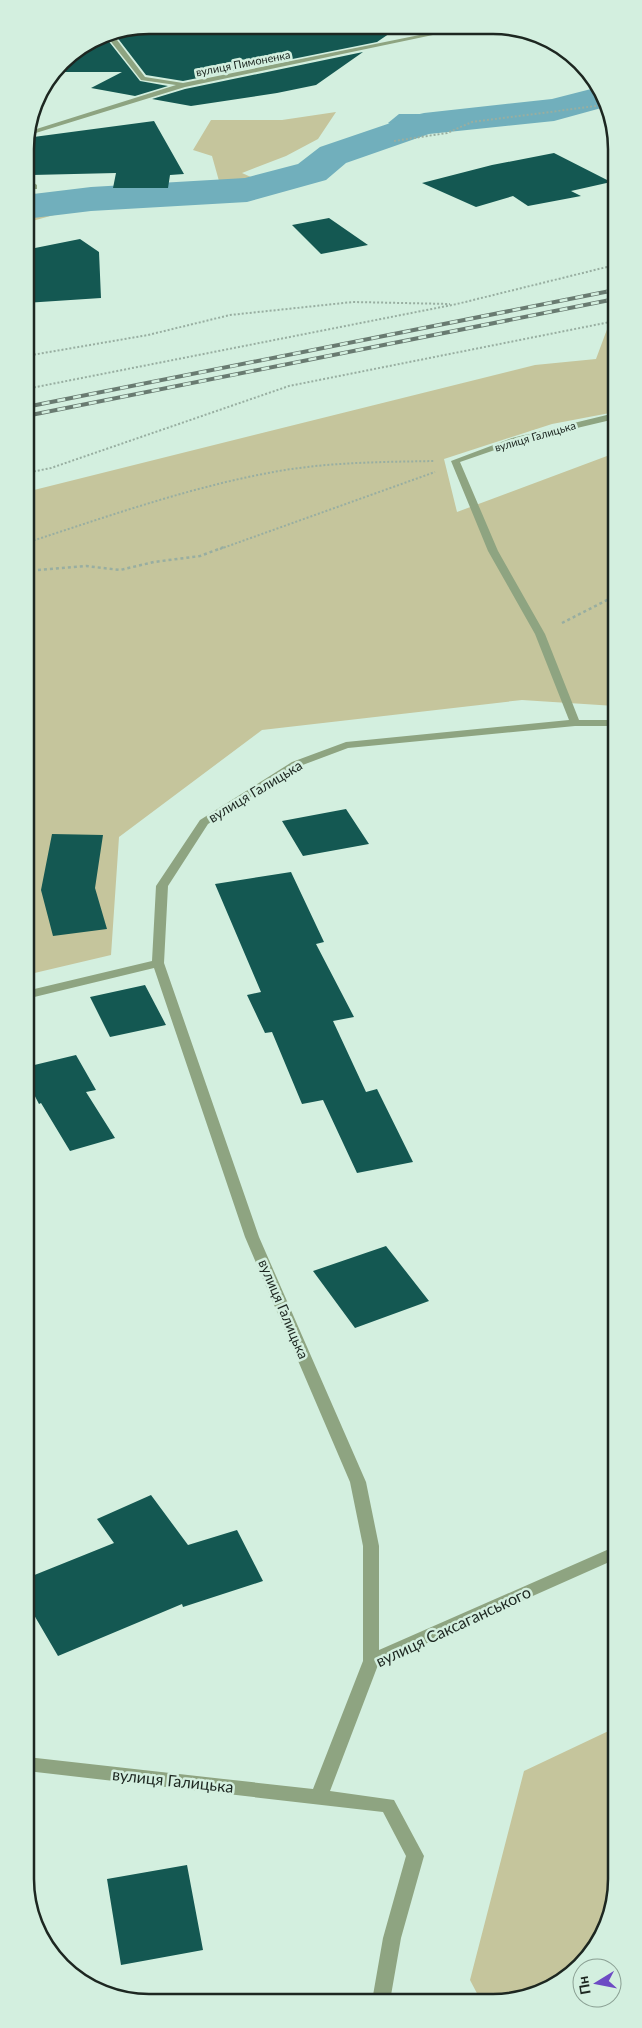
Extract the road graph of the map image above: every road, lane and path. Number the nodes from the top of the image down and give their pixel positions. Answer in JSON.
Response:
{"nodes":[{"id":1,"x":434,"y":34,"type":"edge"},
{"id":2,"x":113,"y":40,"type":"edge"},
{"id":3,"x":184,"y":85,"type":"junction"},
{"id":4,"x":600,"y":105,"type":"edge"},
{"id":5,"x":35,"y":131,"type":"edge"},
{"id":6,"x":394,"y":141,"type":"dead end"},
{"id":7,"x":608,"y":268,"type":"edge"},
{"id":8,"x":457,"y":304,"type":"junction"},
{"id":9,"x":608,"y":322,"type":"edge"},
{"id":10,"x":34,"y":355,"type":"edge"},
{"id":11,"x":34,"y":386,"type":"edge"},
{"id":12,"x":608,"y":418,"type":"edge"},
{"id":13,"x":456,"y":463,"type":"junction"},
{"id":14,"x":34,"y":471,"type":"edge"},
{"id":15,"x":34,"y":540,"type":"edge"},
{"id":16,"x":34,"y":570,"type":"edge"},
{"id":17,"x":608,"y":600,"type":"edge"},
{"id":18,"x":540,"y":634,"type":"junction"},
{"id":19,"x":575,"y":723,"type":"junction"},
{"id":20,"x":608,"y":723,"type":"edge"},
{"id":21,"x":158,"y":963,"type":"junction"},
{"id":22,"x":34,"y":993,"type":"edge"},
{"id":23,"x":608,"y":1556,"type":"edge"},
{"id":24,"x":372,"y":1661,"type":"junction"},
{"id":25,"x":34,"y":1765,"type":"edge"},
{"id":26,"x":318,"y":1796,"type":"junction"},
{"id":27,"x":382,"y":1994,"type":"edge"}],
"edges":[{"from":1,"to":3,"type":"street","name":"вулиця Пимоненка"},
{"from":2,"to":3,"type":"street"},
{"from":3,"to":5,"type":"street","name":"вулиця Пимоненка"},
{"from":4,"to":6,"type":"path"},
{"from":7,"to":8,"type":"path"},
{"from":8,"to":10,"type":"path"},
{"from":8,"to":11,"type":"path"},
{"from":9,"to":14,"type":"path"},
{"from":12,"to":13,"type":"street","name":"вулиця Галицька"},
{"from":13,"to":15,"type":"path"},
{"from":13,"to":16,"type":"path"},
{"from":13,"to":18,"type":"street"},
{"from":17,"to":18,"type":"path"},
{"from":18,"to":19,"type":"street"},
{"from":19,"to":20,"type":"street","name":"вулиця Галицька"},
{"from":19,"to":21,"type":"street","name":"вулиця Галицька"},
{"from":21,"to":22,"type":"street"},
{"from":21,"to":24,"type":"street","name":"вулиця Галицька"},
{"from":23,"to":24,"type":"street","name":"вулиця Саксаганського"},
{"from":24,"to":26,"type":"street","name":"вулиця Саксаганського"},
{"from":25,"to":26,"type":"street","name":"вулиця Галицька"},
{"from":26,"to":27,"type":"street"}]}
